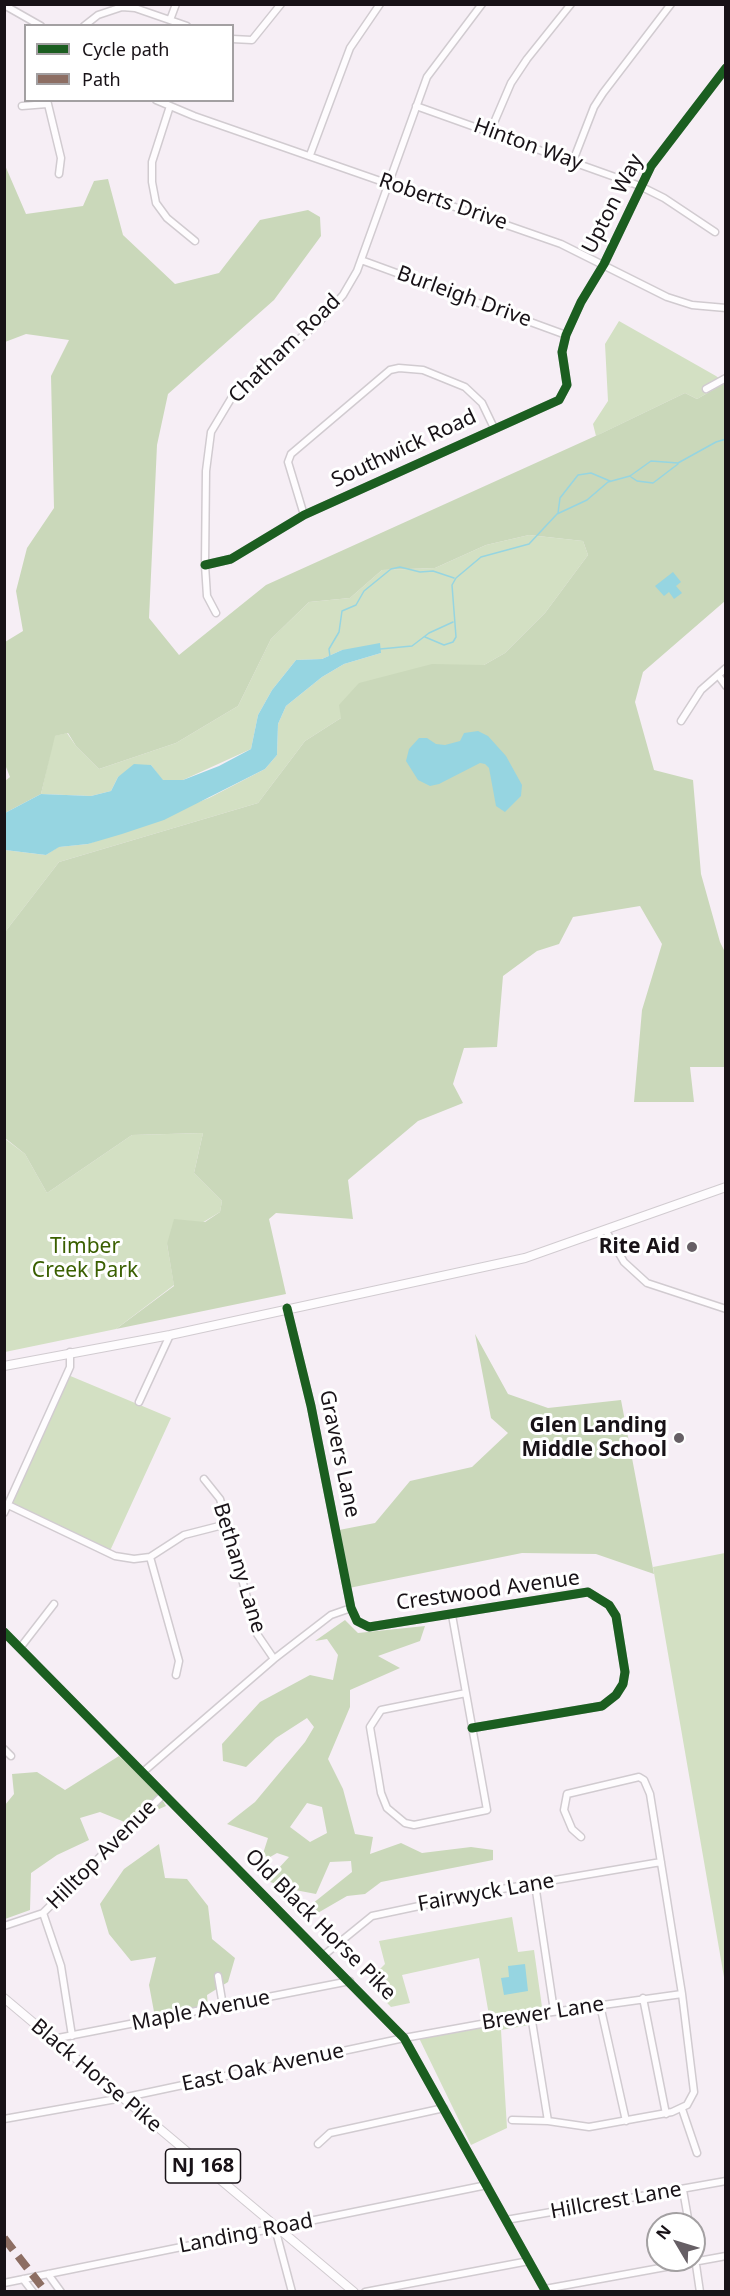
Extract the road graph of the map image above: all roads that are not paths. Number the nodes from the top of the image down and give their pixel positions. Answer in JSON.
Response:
{"nodes":[{"id":1,"x":176,"y":4,"type":"edge"},
{"id":2,"x":281,"y":4,"type":"edge"},
{"id":3,"x":380,"y":4,"type":"edge"},
{"id":4,"x":482,"y":4,"type":"edge"},
{"id":5,"x":571,"y":4,"type":"edge"},
{"id":6,"x":671,"y":4,"type":"edge"},
{"id":7,"x":4,"y":5,"type":"edge"},
{"id":8,"x":171,"y":20,"type":"junction"},
{"id":9,"x":37,"y":24,"type":"edge"},
{"id":10,"x":87,"y":24,"type":"edge"},
{"id":11,"x":182,"y":24,"type":"edge"},
{"id":12,"x":234,"y":39,"type":"edge"},
{"id":13,"x":726,"y":68,"type":"edge"},
{"id":14,"x":47,"y":102,"type":"edge"},
{"id":15,"x":161,"y":102,"type":"edge"},
{"id":16,"x":22,"y":106,"type":"dead end"},
{"id":17,"x":170,"y":106,"type":"junction"},
{"id":18,"x":416,"y":106,"type":"junction"},
{"id":19,"x":490,"y":132,"type":"junction"},
{"id":20,"x":310,"y":155,"type":"junction"},
{"id":21,"x":573,"y":161,"type":"junction"},
{"id":22,"x":59,"y":174,"type":"dead end"},
{"id":23,"x":388,"y":184,"type":"junction"},
{"id":24,"x":640,"y":186,"type":"junction"},
{"id":25,"x":715,"y":232,"type":"dead end"},
{"id":26,"x":195,"y":241,"type":"dead end"},
{"id":27,"x":361,"y":260,"type":"junction"},
{"id":28,"x":604,"y":264,"type":"junction"},
{"id":29,"x":726,"y":308,"type":"edge"},
{"id":30,"x":566,"y":335,"type":"junction"},
{"id":31,"x":726,"y":378,"type":"edge"},
{"id":32,"x":706,"y":389,"type":"dead end"},
{"id":33,"x":494,"y":428,"type":"junction"},
{"id":34,"x":304,"y":515,"type":"junction"},
{"id":35,"x":205,"y":565,"type":"junction"},
{"id":36,"x":216,"y":614,"type":"dead end"},
{"id":37,"x":726,"y":668,"type":"edge"},
{"id":38,"x":718,"y":675,"type":"junction"},
{"id":39,"x":726,"y":686,"type":"edge"},
{"id":40,"x":681,"y":721,"type":"dead end"},
{"id":41,"x":726,"y":1187,"type":"edge"},
{"id":42,"x":606,"y":1231,"type":"junction"},
{"id":43,"x":287,"y":1308,"type":"junction"},
{"id":44,"x":726,"y":1310,"type":"edge"},
{"id":45,"x":170,"y":1335,"type":"junction"},
{"id":46,"x":70,"y":1352,"type":"junction"},
{"id":47,"x":4,"y":1366,"type":"edge"},
{"id":48,"x":139,"y":1402,"type":"dead end"},
{"id":49,"x":204,"y":1479,"type":"dead end"},
{"id":50,"x":6,"y":1504,"type":"edge"},
{"id":51,"x":4,"y":1513,"type":"edge"},
{"id":52,"x":227,"y":1524,"type":"junction"},
{"id":53,"x":150,"y":1557,"type":"junction"},
{"id":54,"x":54,"y":1604,"type":"dead end"},
{"id":55,"x":351,"y":1608,"type":"junction"},
{"id":56,"x":452,"y":1615,"type":"junction"},
{"id":57,"x":4,"y":1632,"type":"edge"},
{"id":58,"x":20,"y":1648,"type":"junction"},
{"id":59,"x":274,"y":1659,"type":"junction"},
{"id":60,"x":176,"y":1675,"type":"dead end"},
{"id":61,"x":466,"y":1693,"type":"junction"},
{"id":62,"x":472,"y":1728,"type":"junction"},
{"id":63,"x":4,"y":1749,"type":"edge"},
{"id":64,"x":11,"y":1756,"type":"dead end"},
{"id":65,"x":143,"y":1772,"type":"junction"},
{"id":66,"x":164,"y":1794,"type":"junction"},
{"id":67,"x":581,"y":1837,"type":"dead end"},
{"id":68,"x":661,"y":1862,"type":"junction"},
{"id":69,"x":535,"y":1884,"type":"junction"},
{"id":70,"x":43,"y":1913,"type":"junction"},
{"id":71,"x":4,"y":1926,"type":"edge"},
{"id":72,"x":324,"y":1955,"type":"junction"},
{"id":73,"x":218,"y":1976,"type":"dead end"},
{"id":74,"x":350,"y":1981,"type":"junction"},
{"id":75,"x":682,"y":1994,"type":"junction"},
{"id":76,"x":4,"y":1998,"type":"edge"},
{"id":77,"x":643,"y":1998,"type":"junction"},
{"id":78,"x":600,"y":2005,"type":"junction"},
{"id":79,"x":223,"y":2006,"type":"junction"},
{"id":80,"x":554,"y":2012,"type":"junction"},
{"id":81,"x":531,"y":2014,"type":"junction"},
{"id":82,"x":72,"y":2036,"type":"junction"},
{"id":83,"x":404,"y":2038,"type":"junction"},
{"id":84,"x":53,"y":2039,"type":"junction"},
{"id":85,"x":122,"y":2098,"type":"junction"},
{"id":86,"x":444,"y":2108,"type":"junction"},
{"id":87,"x":682,"y":2109,"type":"junction"},
{"id":88,"x":666,"y":2114,"type":"junction"},
{"id":89,"x":4,"y":2120,"type":"edge"},
{"id":90,"x":512,"y":2120,"type":"dead end"},
{"id":91,"x":548,"y":2121,"type":"junction"},
{"id":92,"x":626,"y":2121,"type":"junction"},
{"id":93,"x":318,"y":2144,"type":"dead end"},
{"id":94,"x":697,"y":2153,"type":"dead end"},
{"id":95,"x":726,"y":2181,"type":"edge"},
{"id":96,"x":487,"y":2185,"type":"junction"},
{"id":97,"x":683,"y":2190,"type":"junction"},
{"id":98,"x":687,"y":2212,"type":"edge"},
{"id":99,"x":506,"y":2220,"type":"junction"},
{"id":100,"x":275,"y":2228,"type":"junction"},
{"id":101,"x":726,"y":2256,"type":"edge"},
{"id":102,"x":529,"y":2260,"type":"junction"},
{"id":103,"x":706,"y":2260,"type":"edge"},
{"id":104,"x":646,"y":2271,"type":"edge"},
{"id":105,"x":697,"y":2272,"type":"edge"},
{"id":106,"x":48,"y":2274,"type":"junction"},
{"id":107,"x":23,"y":2279,"type":"junction"},
{"id":108,"x":4,"y":2283,"type":"edge"},
{"id":109,"x":546,"y":2290,"type":"edge"},
{"id":110,"x":33,"y":2292,"type":"edge"},
{"id":111,"x":61,"y":2292,"type":"edge"},
{"id":112,"x":292,"y":2292,"type":"edge"},
{"id":113,"x":354,"y":2292,"type":"edge"},
{"id":114,"x":365,"y":2292,"type":"edge"},
{"id":115,"x":700,"y":2292,"type":"edge"}],
"edges":[{"from":1,"to":8,"type":"street"},
{"from":2,"to":12,"type":"street"},
{"from":3,"to":20,"type":"street"},
{"from":4,"to":18,"type":"street","name":"Chatham Road"},
{"from":5,"to":19,"type":"street"},
{"from":6,"to":21,"type":"street"},
{"from":7,"to":9,"type":"street"},
{"from":8,"to":10,"type":"street"},
{"from":8,"to":11,"type":"street"},
{"from":13,"to":24,"type":"street","name":"Upton Way"},
{"from":14,"to":16,"type":"street"},
{"from":14,"to":22,"type":"street"},
{"from":15,"to":17,"type":"street","name":"Roberts Drive"},
{"from":17,"to":20,"type":"street","name":"Roberts Drive"},
{"from":17,"to":26,"type":"street"},
{"from":18,"to":19,"type":"street","name":"Hinton Way"},
{"from":18,"to":23,"type":"street","name":"Chatham Road"},
{"from":19,"to":21,"type":"street","name":"Hinton Way"},
{"from":20,"to":23,"type":"street","name":"Roberts Drive"},
{"from":21,"to":24,"type":"street","name":"Hinton Way"},
{"from":23,"to":27,"type":"street","name":"Chatham Road"},
{"from":23,"to":28,"type":"street","name":"Roberts Drive"},
{"from":24,"to":25,"type":"street","name":"Hinton Way"},
{"from":24,"to":28,"type":"street","name":"Upton Way"},
{"from":27,"to":30,"type":"street","name":"Burleigh Drive"},
{"from":27,"to":35,"type":"street","name":"Chatham Road"},
{"from":28,"to":29,"type":"street","name":"Roberts Drive"},
{"from":28,"to":30,"type":"street","name":"Upton Way"},
{"from":30,"to":33,"type":"street","name":"Southwick Road"},
{"from":31,"to":32,"type":"street"},
{"from":33,"to":34,"type":"street","name":"Southwick Road"},
{"from":33,"to":34,"type":"street"},
{"from":34,"to":35,"type":"street","name":"Southwick Road"},
{"from":35,"to":36,"type":"street","name":"Chatham Road"},
{"from":37,"to":38,"type":"street"},
{"from":38,"to":39,"type":"street"},
{"from":38,"to":40,"type":"street"},
{"from":41,"to":42,"type":"main road"},
{"from":42,"to":43,"type":"main road"},
{"from":42,"to":44,"type":"street"},
{"from":43,"to":45,"type":"main road"},
{"from":43,"to":55,"type":"street","name":"Gravers Lane"},
{"from":45,"to":46,"type":"main road"},
{"from":45,"to":48,"type":"street"},
{"from":46,"to":47,"type":"main road"},
{"from":46,"to":50,"type":"street"},
{"from":49,"to":52,"type":"street","name":"Bethany Lane"},
{"from":50,"to":51,"type":"street"},
{"from":50,"to":53,"type":"street"},
{"from":52,"to":53,"type":"street"},
{"from":52,"to":59,"type":"street","name":"Bethany Lane"},
{"from":53,"to":60,"type":"street"},
{"from":54,"to":58,"type":"street"},
{"from":55,"to":56,"type":"street","name":"Crestwood Avenue"},
{"from":55,"to":59,"type":"street"},
{"from":56,"to":61,"type":"street"},
{"from":56,"to":62,"type":"street","name":"Crestwood Avenue"},
{"from":57,"to":58,"type":"street","name":"Old Black Horse Pike"},
{"from":58,"to":65,"type":"street","name":"Old Black Horse Pike"},
{"from":59,"to":65,"type":"street"},
{"from":61,"to":62,"type":"street"},
{"from":61,"to":62,"type":"street"},
{"from":63,"to":64,"type":"street"},
{"from":65,"to":66,"type":"street","name":"Old Black Horse Pike"},
{"from":66,"to":70,"type":"street","name":"Hilltop Avenue"},
{"from":66,"to":72,"type":"street","name":"Old Black Horse Pike"},
{"from":67,"to":68,"type":"street"},
{"from":68,"to":69,"type":"street","name":"Fairwyck Lane"},
{"from":68,"to":75,"type":"street"},
{"from":69,"to":72,"type":"street","name":"Fairwyck Lane"},
{"from":69,"to":80,"type":"street"},
{"from":70,"to":71,"type":"street","name":"Hilltop Avenue"},
{"from":70,"to":82,"type":"street"},
{"from":72,"to":74,"type":"street","name":"Old Black Horse Pike"},
{"from":73,"to":79,"type":"street"},
{"from":74,"to":79,"type":"street","name":"Maple Avenue"},
{"from":74,"to":83,"type":"street","name":"Old Black Horse Pike"},
{"from":75,"to":77,"type":"street","name":"Brewer Lane"},
{"from":75,"to":87,"type":"street"},
{"from":76,"to":84,"type":"main road","name":"Black Horse Pike","number":"NJ 168"},
{"from":77,"to":78,"type":"street","name":"Brewer Lane"},
{"from":77,"to":88,"type":"street"},
{"from":78,"to":80,"type":"street","name":"Brewer Lane"},
{"from":78,"to":92,"type":"street"},
{"from":79,"to":82,"type":"street","name":"Maple Avenue"},
{"from":80,"to":81,"type":"street","name":"Brewer Lane"},
{"from":81,"to":83,"type":"street","name":"Brewer Lane"},
{"from":81,"to":91,"type":"street"},
{"from":82,"to":84,"type":"street","name":"Maple Avenue"},
{"from":83,"to":85,"type":"street","name":"East Oak Avenue"},
{"from":83,"to":86,"type":"street","name":"Old Black Horse Pike"},
{"from":84,"to":85,"type":"main road","name":"Black Horse Pike","number":"NJ 168"},
{"from":85,"to":89,"type":"street","name":"East Oak Avenue"},
{"from":85,"to":100,"type":"main road","name":"Black Horse Pike","number":"NJ 168"},
{"from":86,"to":93,"type":"street"},
{"from":86,"to":96,"type":"street","name":"Old Black Horse Pike"},
{"from":87,"to":88,"type":"street"},
{"from":87,"to":94,"type":"street"},
{"from":88,"to":92,"type":"street"},
{"from":90,"to":91,"type":"street"},
{"from":91,"to":92,"type":"street"},
{"from":95,"to":97,"type":"street","name":"Hillcrest Lane"},
{"from":96,"to":99,"type":"street","name":"Old Black Horse Pike"},
{"from":96,"to":100,"type":"street","name":"Landing Road"},
{"from":97,"to":98,"type":"street"},
{"from":97,"to":99,"type":"street","name":"Hillcrest Lane"},
{"from":99,"to":102,"type":"street","name":"Old Black Horse Pike"},
{"from":100,"to":106,"type":"street","name":"Landing Road"},
{"from":100,"to":112,"type":"street"},
{"from":100,"to":113,"type":"main road","name":"Black Horse Pike","number":"NJ 168"},
{"from":101,"to":103,"type":"street"},
{"from":102,"to":109,"type":"street","name":"Old Black Horse Pike"},
{"from":102,"to":114,"type":"street"},
{"from":104,"to":109,"type":"street"},
{"from":105,"to":115,"type":"street"},
{"from":106,"to":107,"type":"street","name":"Landing Road"},
{"from":106,"to":111,"type":"street"},
{"from":107,"to":108,"type":"street","name":"Landing Road"},
{"from":107,"to":110,"type":"street"}]}
